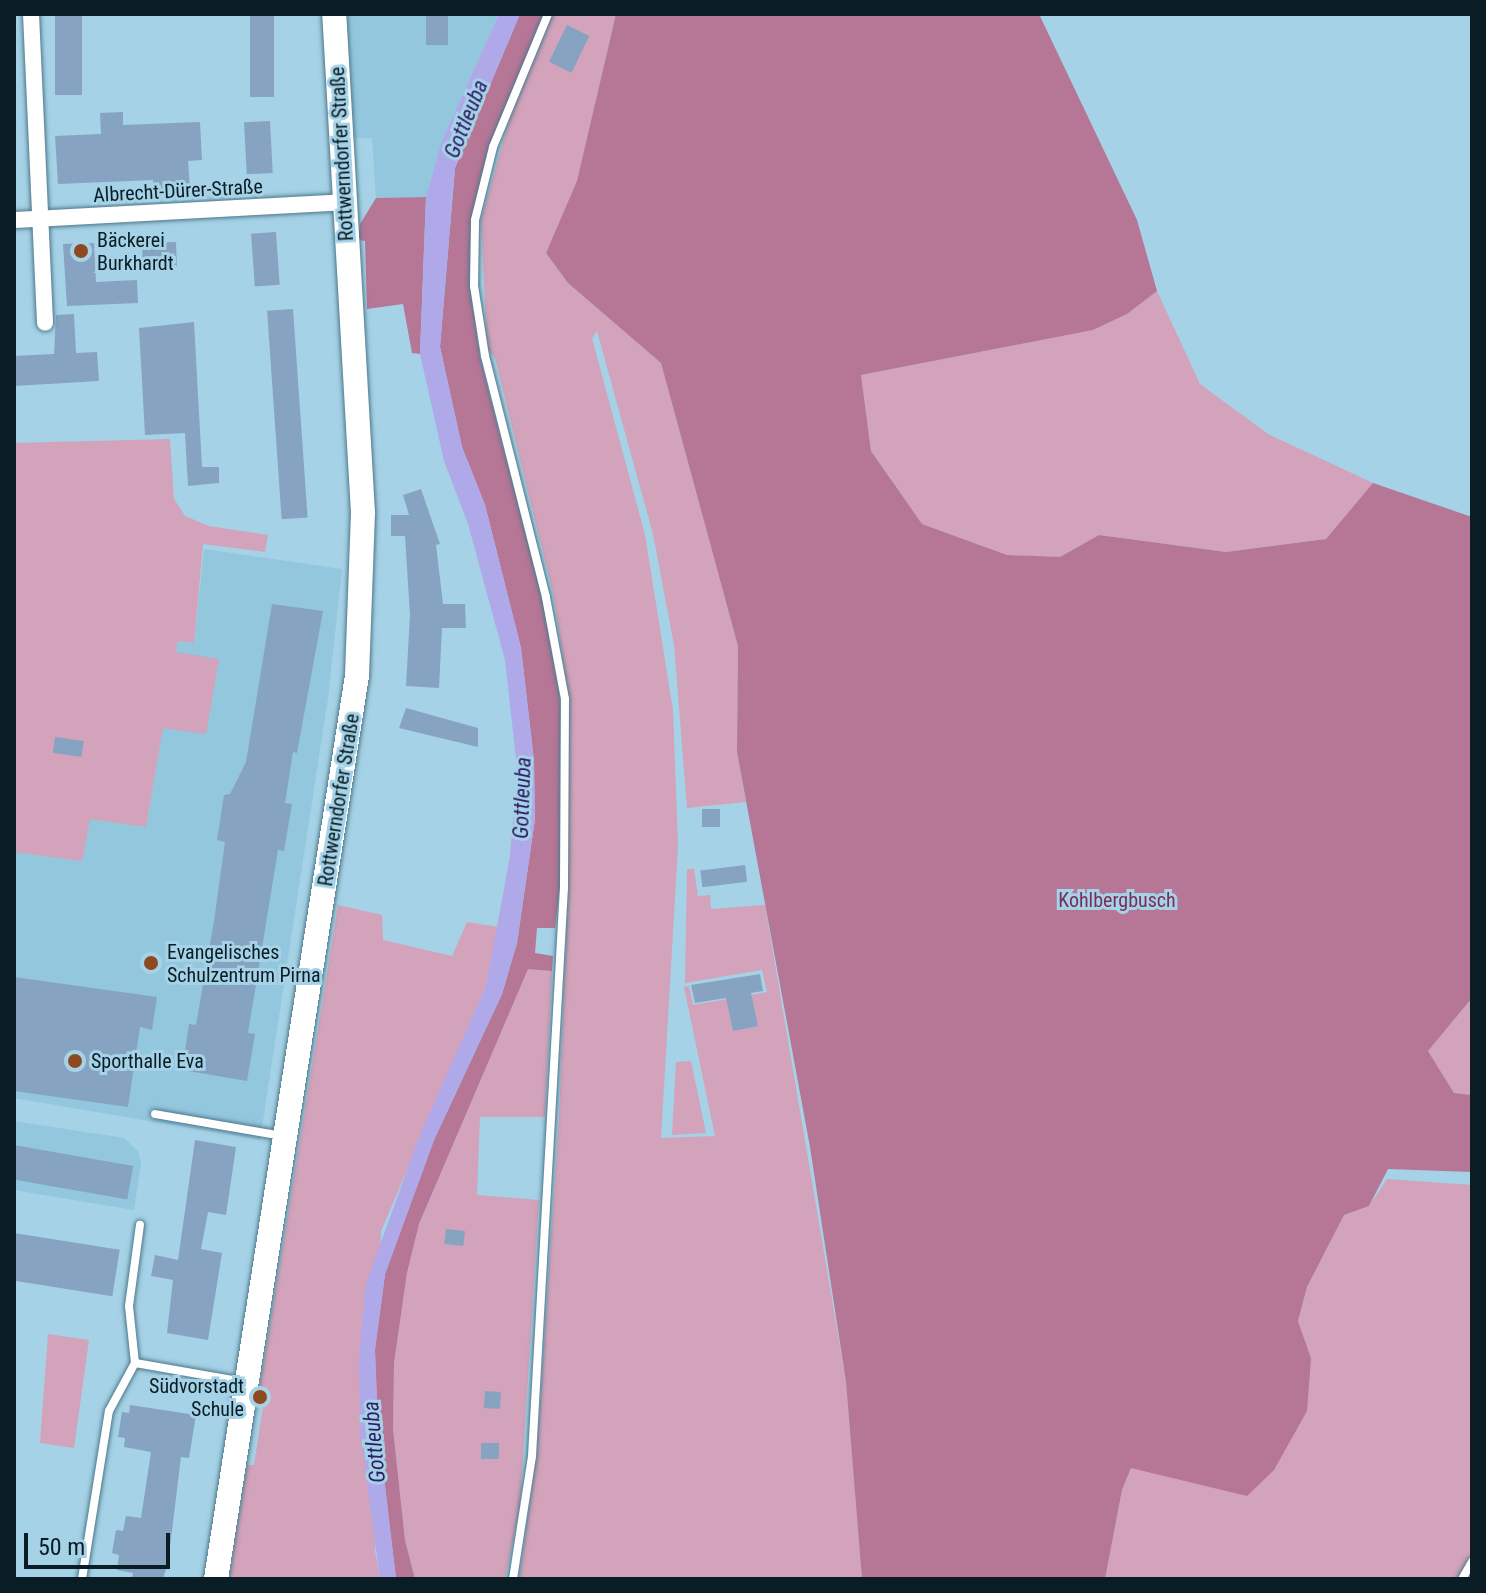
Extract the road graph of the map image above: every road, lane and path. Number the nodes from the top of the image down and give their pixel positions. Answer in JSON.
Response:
{"nodes":[{"id":1,"x":31,"y":14,"type":"edge"},
{"id":2,"x":334,"y":14,"type":"edge"},
{"id":3,"x":548,"y":14,"type":"edge"},
{"id":4,"x":345,"y":202,"type":"junction"},
{"id":5,"x":38,"y":219,"type":"junction"},
{"id":6,"x":14,"y":220,"type":"edge"},
{"id":7,"x":45,"y":323,"type":"dead end"},
{"id":8,"x":155,"y":1114,"type":"dead end"},
{"id":9,"x":287,"y":1137,"type":"junction"},
{"id":10,"x":140,"y":1225,"type":"dead end"},
{"id":11,"x":135,"y":1363,"type":"junction"},
{"id":12,"x":246,"y":1382,"type":"junction"},
{"id":13,"x":1472,"y":1562,"type":"edge"},
{"id":14,"x":82,"y":1579,"type":"edge"},
{"id":15,"x":216,"y":1579,"type":"edge"},
{"id":16,"x":513,"y":1579,"type":"edge"},
{"id":17,"x":1462,"y":1579,"type":"edge"}],
"edges":[{"from":1,"to":5,"type":"street"},
{"from":2,"to":4,"type":"main road","name":"Rottwerndorfer Straße"},
{"from":3,"to":16,"type":"lane"},
{"from":4,"to":5,"type":"street","name":"Albrecht-Dürer-Straße"},
{"from":4,"to":9,"type":"main road","name":"Rottwerndorfer Straße"},
{"from":5,"to":6,"type":"street","name":"Albrecht-Dürer-Straße"},
{"from":5,"to":7,"type":"street"},
{"from":8,"to":9,"type":"lane"},
{"from":9,"to":12,"type":"main road","name":"Rottwerndorfer Straße"},
{"from":10,"to":11,"type":"lane"},
{"from":11,"to":12,"type":"lane"},
{"from":11,"to":14,"type":"lane"},
{"from":12,"to":15,"type":"main road","name":"Rottwerndorfer Straße"},
{"from":13,"to":17,"type":"lane"}]}
